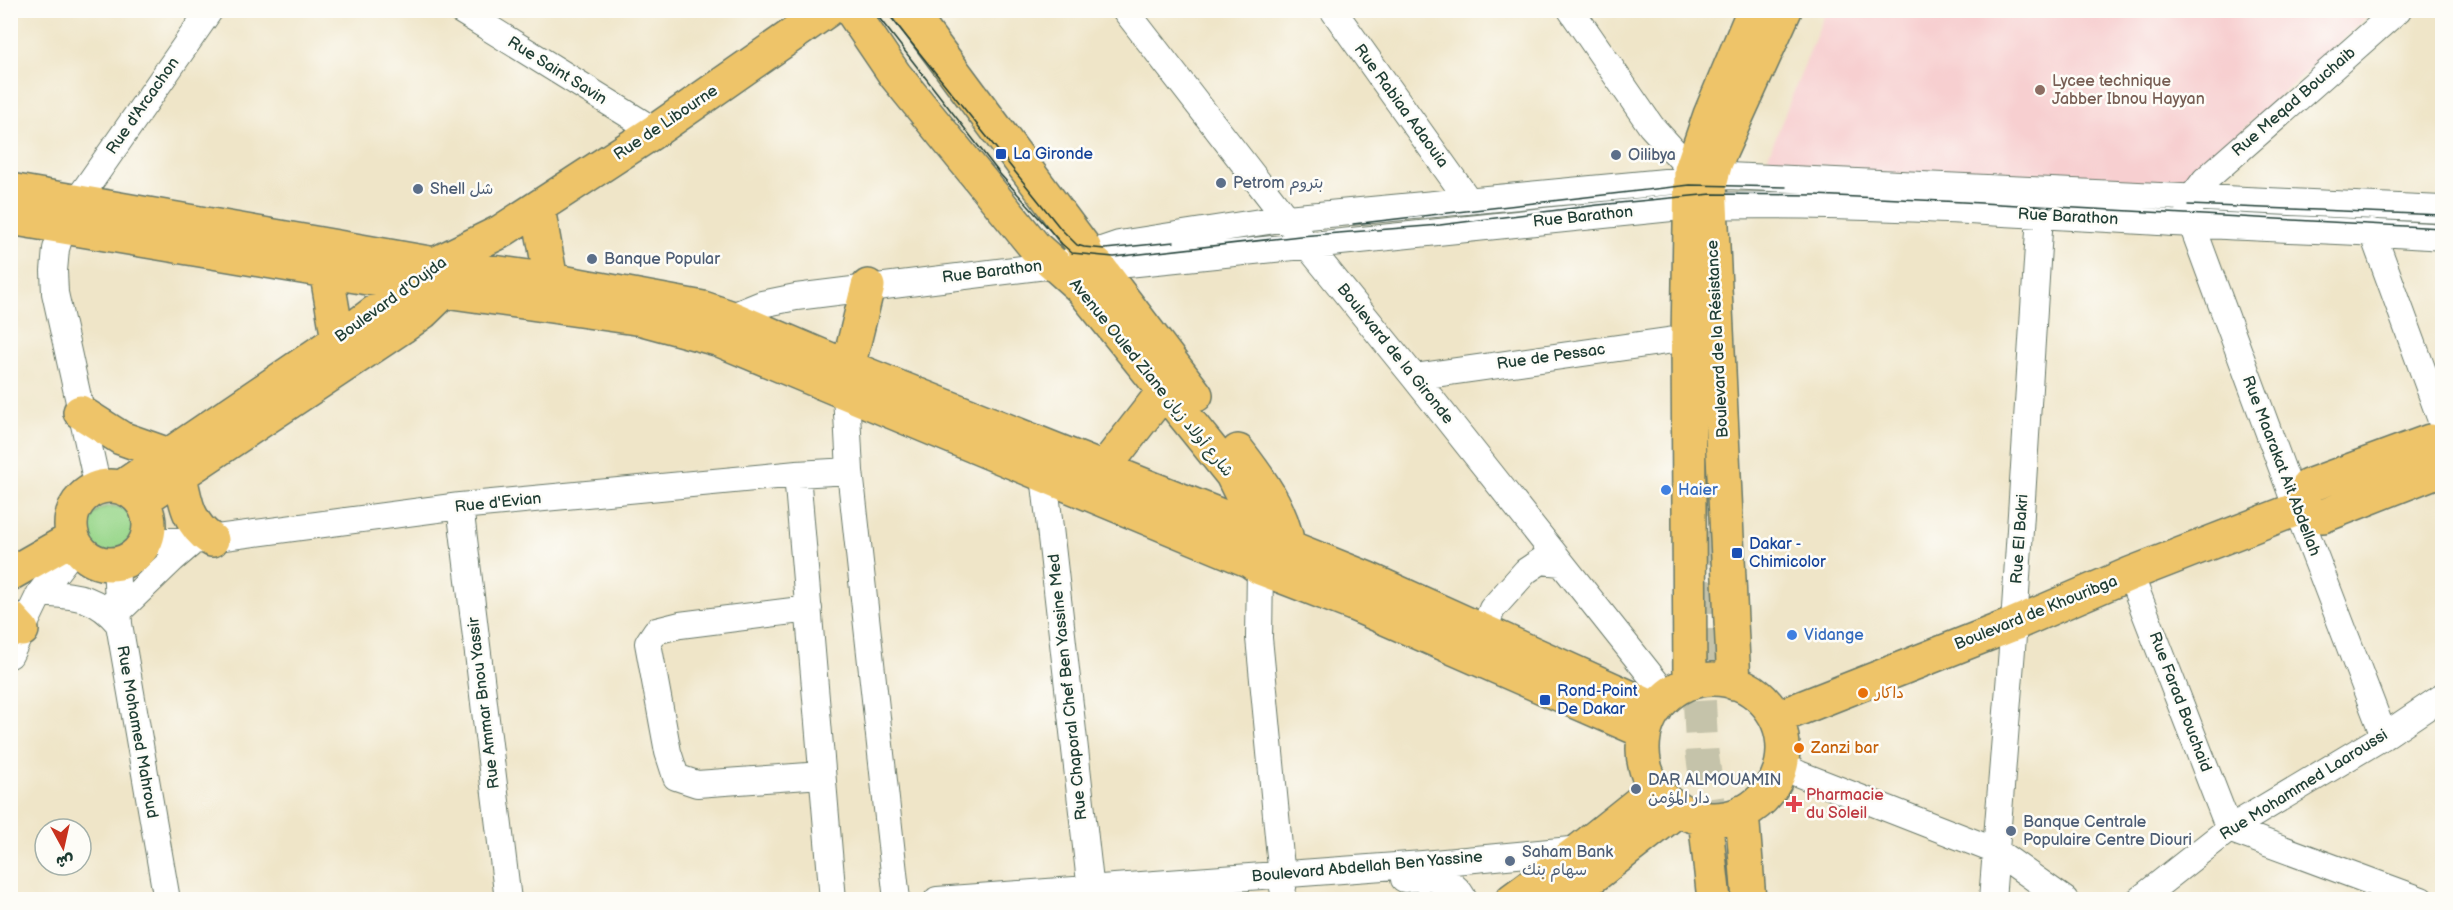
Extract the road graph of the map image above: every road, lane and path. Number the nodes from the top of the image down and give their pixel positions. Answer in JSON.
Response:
{"nodes":[{"id":1,"x":210,"y":10,"type":"edge"},
{"id":2,"x":459,"y":10,"type":"edge"},
{"id":3,"x":828,"y":10,"type":"edge"},
{"id":4,"x":851,"y":10,"type":"edge"},
{"id":5,"x":908,"y":10,"type":"edge"},
{"id":6,"x":1125,"y":10,"type":"edge"},
{"id":7,"x":1333,"y":10,"type":"edge"},
{"id":8,"x":1571,"y":10,"type":"edge"},
{"id":9,"x":1754,"y":10,"type":"edge"},
{"id":10,"x":1763,"y":10,"type":"edge"},
{"id":11,"x":1775,"y":10,"type":"edge"},
{"id":12,"x":1785,"y":10,"type":"edge"},
{"id":13,"x":2398,"y":10,"type":"edge"},
{"id":14,"x":656,"y":131,"type":"junction"},
{"id":15,"x":1699,"y":188,"type":"junction"},
{"id":16,"x":10,"y":190,"type":"edge"},
{"id":17,"x":2193,"y":196,"type":"junction"},
{"id":18,"x":1470,"y":201,"type":"junction"},
{"id":19,"x":538,"y":208,"type":"junction"},
{"id":20,"x":2442,"y":209,"type":"edge"},
{"id":21,"x":70,"y":214,"type":"junction"},
{"id":22,"x":2040,"y":215,"type":"junction"},
{"id":23,"x":10,"y":218,"type":"edge"},
{"id":24,"x":1287,"y":218,"type":"junction"},
{"id":25,"x":2191,"y":225,"type":"junction"},
{"id":26,"x":501,"y":232,"type":"junction"},
{"id":27,"x":2372,"y":232,"type":"junction"},
{"id":28,"x":2442,"y":237,"type":"edge"},
{"id":29,"x":1306,"y":244,"type":"junction"},
{"id":30,"x":1093,"y":261,"type":"junction"},
{"id":31,"x":1054,"y":265,"type":"junction"},
{"id":32,"x":468,"y":268,"type":"junction"},
{"id":33,"x":326,"y":270,"type":"junction"},
{"id":34,"x":440,"y":278,"type":"junction"},
{"id":35,"x":551,"y":280,"type":"junction"},
{"id":36,"x":411,"y":285,"type":"junction"},
{"id":37,"x":868,"y":286,"type":"junction"},
{"id":38,"x":730,"y":317,"type":"junction"},
{"id":39,"x":1688,"y":338,"type":"junction"},
{"id":40,"x":338,"y":340,"type":"junction"},
{"id":41,"x":1414,"y":377,"type":"junction"},
{"id":42,"x":847,"y":380,"type":"junction"},
{"id":43,"x":1164,"y":391,"type":"junction"},
{"id":44,"x":80,"y":412,"type":"junction"},
{"id":45,"x":2442,"y":423,"type":"edge"},
{"id":46,"x":2442,"y":446,"type":"edge"},
{"id":47,"x":2442,"y":463,"type":"edge"},
{"id":48,"x":174,"y":465,"type":"junction"},
{"id":49,"x":1104,"y":468,"type":"junction"},
{"id":50,"x":850,"y":471,"type":"junction"},
{"id":51,"x":797,"y":474,"type":"junction"},
{"id":52,"x":1044,"y":475,"type":"junction"},
{"id":53,"x":120,"y":492,"type":"junction"},
{"id":54,"x":460,"y":506,"type":"junction"},
{"id":55,"x":2297,"y":509,"type":"junction"},
{"id":56,"x":74,"y":532,"type":"junction"},
{"id":57,"x":1254,"y":532,"type":"junction"},
{"id":58,"x":146,"y":541,"type":"junction"},
{"id":59,"x":203,"y":541,"type":"junction"},
{"id":60,"x":1289,"y":547,"type":"junction"},
{"id":61,"x":10,"y":549,"type":"edge"},
{"id":62,"x":116,"y":563,"type":"junction"},
{"id":63,"x":1561,"y":563,"type":"junction"},
{"id":64,"x":1260,"y":568,"type":"junction"},
{"id":65,"x":10,"y":574,"type":"edge"},
{"id":66,"x":2130,"y":574,"type":"junction"},
{"id":67,"x":1293,"y":580,"type":"junction"},
{"id":68,"x":40,"y":593,"type":"junction"},
{"id":69,"x":808,"y":609,"type":"junction"},
{"id":70,"x":118,"y":619,"type":"junction"},
{"id":71,"x":2014,"y":624,"type":"junction"},
{"id":72,"x":1488,"y":633,"type":"junction"},
{"id":73,"x":14,"y":634,"type":"edge"},
{"id":74,"x":1734,"y":683,"type":"junction"},
{"id":75,"x":2442,"y":696,"type":"edge"},
{"id":76,"x":1664,"y":705,"type":"junction"},
{"id":77,"x":1776,"y":718,"type":"junction"},
{"id":78,"x":2384,"y":736,"type":"junction"},
{"id":79,"x":1782,"y":765,"type":"junction"},
{"id":80,"x":822,"y":775,"type":"junction"},
{"id":81,"x":1680,"y":805,"type":"junction"},
{"id":82,"x":1742,"y":812,"type":"junction"},
{"id":83,"x":2229,"y":829,"type":"junction"},
{"id":84,"x":1581,"y":849,"type":"junction"},
{"id":85,"x":1996,"y":851,"type":"junction"},
{"id":86,"x":1282,"y":881,"type":"junction"},
{"id":87,"x":1091,"y":894,"type":"edge"},
{"id":88,"x":166,"y":900,"type":"edge"},
{"id":89,"x":508,"y":900,"type":"edge"},
{"id":90,"x":833,"y":900,"type":"edge"},
{"id":91,"x":897,"y":900,"type":"edge"},
{"id":92,"x":937,"y":900,"type":"edge"},
{"id":93,"x":1140,"y":900,"type":"edge"},
{"id":94,"x":1464,"y":900,"type":"edge"},
{"id":95,"x":1512,"y":900,"type":"edge"},
{"id":96,"x":1563,"y":900,"type":"edge"},
{"id":97,"x":1714,"y":900,"type":"edge"},
{"id":98,"x":1749,"y":900,"type":"edge"},
{"id":99,"x":1992,"y":900,"type":"edge"},
{"id":100,"x":2065,"y":900,"type":"edge"},
{"id":101,"x":2139,"y":900,"type":"edge"},
{"id":102,"x":2421,"y":900,"type":"edge"}],
"edges":[{"from":1,"to":21,"type":"street","name":"Rue d'Arcachon"},
{"from":2,"to":14,"type":"street","name":"Rue Saint Savin"},
{"from":3,"to":14,"type":"main road","name":"Rue de Libourne"},
{"from":4,"to":31,"type":"main road","name":"Avenue Ouled Ziane شارع أولاد زيان"},
{"from":5,"to":30,"type":"main road","name":"Avenue Ouled Ziane شارع أولاد زيان"},
{"from":6,"to":24,"type":"street","name":"Boulevard de la Gironde"},
{"from":7,"to":18,"type":"street","name":"Rue Rabiaa Adaouia"},
{"from":8,"to":15,"type":"street"},
{"from":9,"to":15,"type":"main road","name":"Boulevard de la Résistance"},
{"from":10,"to":11,"type":"main road"},
{"from":12,"to":15,"type":"main road","name":"Boulevard de la Résistance"},
{"from":13,"to":17,"type":"street","name":"Rue Meqad Bouchaib"},
{"from":14,"to":19,"type":"main road","name":"Rue de Libourne"},
{"from":15,"to":17,"type":"street"},
{"from":15,"to":18,"type":"street"},
{"from":15,"to":22,"type":"street","name":"Rue Barathon"},
{"from":15,"to":29,"type":"street","name":"Rue Barathon"},
{"from":15,"to":39,"type":"main road","name":"Boulevard de la Résistance"},
{"from":15,"to":74,"type":"main road","name":"Boulevard de la Résistance"},
{"from":16,"to":21,"type":"main road"},
{"from":17,"to":20,"type":"street"},
{"from":17,"to":25,"type":"street","name":"Rue Maarakat Ait Abdellah"},
{"from":18,"to":24,"type":"street"},
{"from":19,"to":26,"type":"main road","name":"Rue de Libourne"},
{"from":19,"to":35,"type":"main road"},
{"from":21,"to":23,"type":"main road"},
{"from":21,"to":33,"type":"main road"},
{"from":21,"to":34,"type":"main road"},
{"from":21,"to":44,"type":"street"},
{"from":22,"to":25,"type":"street","name":"Rue Barathon"},
{"from":22,"to":71,"type":"street","name":"Rue El Bakri"},
{"from":24,"to":29,"type":"street","name":"Boulevard de la Gironde"},
{"from":24,"to":30,"type":"street"},
{"from":25,"to":27,"type":"street","name":"Rue Barathon"},
{"from":25,"to":55,"type":"street","name":"Rue Maarakat Ait Abdellah"},
{"from":26,"to":32,"type":"main road","name":"Boulevard d'Oujda"},
{"from":26,"to":34,"type":"main road","name":"Boulevard d'Oujda"},
{"from":27,"to":28,"type":"street","name":"Rue Barathon"},
{"from":27,"to":45,"type":"street"},
{"from":29,"to":30,"type":"street","name":"Rue Barathon"},
{"from":29,"to":41,"type":"street","name":"Boulevard de la Gironde"},
{"from":30,"to":31,"type":"street","name":"Rue Barathon"},
{"from":30,"to":60,"type":"main road","name":"Avenue Ouled Ziane شارع أولاد زيان"},
{"from":31,"to":37,"type":"street","name":"Rue Barathon"},
{"from":31,"to":43,"type":"main road","name":"Avenue Ouled Ziane شارع أولاد زيان"},
{"from":32,"to":34,"type":"main road","name":"Boulevard d'Oujda"},
{"from":32,"to":35,"type":"main road"},
{"from":33,"to":36,"type":"main road"},
{"from":33,"to":40,"type":"main road"},
{"from":34,"to":36,"type":"main road"},
{"from":34,"to":42,"type":"main road"},
{"from":34,"to":48,"type":"main road","name":"Boulevard d'Oujda"},
{"from":35,"to":38,"type":"main road"},
{"from":36,"to":40,"type":"main road","name":"Boulevard d'Oujda"},
{"from":37,"to":38,"type":"street","name":"Rue Barathon"},
{"from":37,"to":42,"type":"main road"},
{"from":38,"to":42,"type":"main road"},
{"from":39,"to":41,"type":"street","name":"Rue de Pessac"},
{"from":39,"to":76,"type":"main road","name":"Boulevard de la Résistance"},
{"from":40,"to":48,"type":"main road","name":"Boulevard d'Oujda"},
{"from":41,"to":63,"type":"street","name":"Boulevard de la Gironde"},
{"from":42,"to":49,"type":"main road"},
{"from":42,"to":50,"type":"street"},
{"from":42,"to":52,"type":"main road"},
{"from":43,"to":49,"type":"main road"},
{"from":43,"to":57,"type":"main road","name":"Avenue Ouled Ziane شارع أولاد زيان"},
{"from":44,"to":48,"type":"main road"},
{"from":44,"to":53,"type":"street"},
{"from":46,"to":55,"type":"main road"},
{"from":47,"to":55,"type":"main road"},
{"from":48,"to":53,"type":"main road","name":"Boulevard d'Oujda"},
{"from":48,"to":59,"type":"main road"},
{"from":49,"to":57,"type":"main road"},
{"from":50,"to":51,"type":"street","name":"Rue d'Evian"},
{"from":50,"to":91,"type":"street"},
{"from":51,"to":54,"type":"street","name":"Rue d'Evian"},
{"from":51,"to":69,"type":"street"},
{"from":52,"to":64,"type":"main road"},
{"from":52,"to":87,"type":"street","name":"Rue Chaporal Chef Ben Yassine Med"},
{"from":53,"to":56,"type":"main road"},
{"from":53,"to":58,"type":"main road"},
{"from":54,"to":59,"type":"street","name":"Rue d'Evian"},
{"from":54,"to":89,"type":"street","name":"Rue Ammar Bnou Yassir"},
{"from":55,"to":66,"type":"main road","name":"Boulevard de Khouribga"},
{"from":55,"to":78,"type":"street","name":"Rue Maarakat Ait Abdellah"},
{"from":56,"to":61,"type":"main road"},
{"from":56,"to":62,"type":"main road"},
{"from":56,"to":65,"type":"main road"},
{"from":56,"to":68,"type":"street"},
{"from":57,"to":60,"type":"main road"},
{"from":57,"to":64,"type":"main road","name":"Avenue Ouled Ziane شارع أولاد زيان"},
{"from":58,"to":59,"type":"street","name":"Rue d'Evian"},
{"from":58,"to":62,"type":"main road"},
{"from":59,"to":70,"type":"street"},
{"from":60,"to":67,"type":"main road","name":"Avenue Ouled Ziane شارع أولاد زيان"},
{"from":60,"to":72,"type":"main road"},
{"from":62,"to":70,"type":"street","name":"Rue Mohamed Mahroud"},
{"from":63,"to":72,"type":"street"},
{"from":63,"to":76,"type":"street","name":"Boulevard de la Gironde"},
{"from":64,"to":67,"type":"main road"},
{"from":64,"to":86,"type":"street"},
{"from":66,"to":71,"type":"main road","name":"Boulevard de Khouribga"},
{"from":66,"to":83,"type":"street","name":"Rue Farad Bouchaid"},
{"from":67,"to":76,"type":"main road"},
{"from":68,"to":70,"type":"street"},
{"from":68,"to":73,"type":"street"},
{"from":69,"to":80,"type":"street"},
{"from":69,"to":80,"type":"street"},
{"from":70,"to":88,"type":"street","name":"Rue Mohamed Mahroud"},
{"from":71,"to":77,"type":"main road","name":"Boulevard de Khouribga"},
{"from":71,"to":85,"type":"street","name":"Rue El Bakri"},
{"from":72,"to":76,"type":"main road"},
{"from":74,"to":76,"type":"main road"},
{"from":74,"to":77,"type":"main road"},
{"from":75,"to":78,"type":"street","name":"Rue Mohammed Laaroussi"},
{"from":76,"to":81,"type":"main road"},
{"from":77,"to":79,"type":"main road"},
{"from":78,"to":83,"type":"street","name":"Rue Mohammed Laaroussi"},
{"from":79,"to":82,"type":"main road"},
{"from":79,"to":85,"type":"street"},
{"from":80,"to":90,"type":"street"},
{"from":81,"to":82,"type":"main road"},
{"from":81,"to":84,"type":"main road"},
{"from":81,"to":96,"type":"main road"},
{"from":81,"to":97,"type":"main road"},
{"from":82,"to":98,"type":"main road"},
{"from":83,"to":101,"type":"street","name":"Rue Mohammed Laaroussi"},
{"from":83,"to":102,"type":"street"},
{"from":84,"to":86,"type":"street","name":"Boulevard Abdellah Ben Yassine"},
{"from":84,"to":95,"type":"main road"},
{"from":85,"to":99,"type":"street","name":"Rue El Bakri"},
{"from":85,"to":100,"type":"street"},
{"from":86,"to":87,"type":"street","name":"Boulevard Abdellah Ben Yassine"},
{"from":86,"to":93,"type":"street","name":"Boulevard Abdellah Ben Yassine"},
{"from":86,"to":94,"type":"street","name":"Boulevard Abdellah Ben Yassine"},
{"from":87,"to":92,"type":"street","name":"Boulevard Abdellah Ben Yassine"}]}
